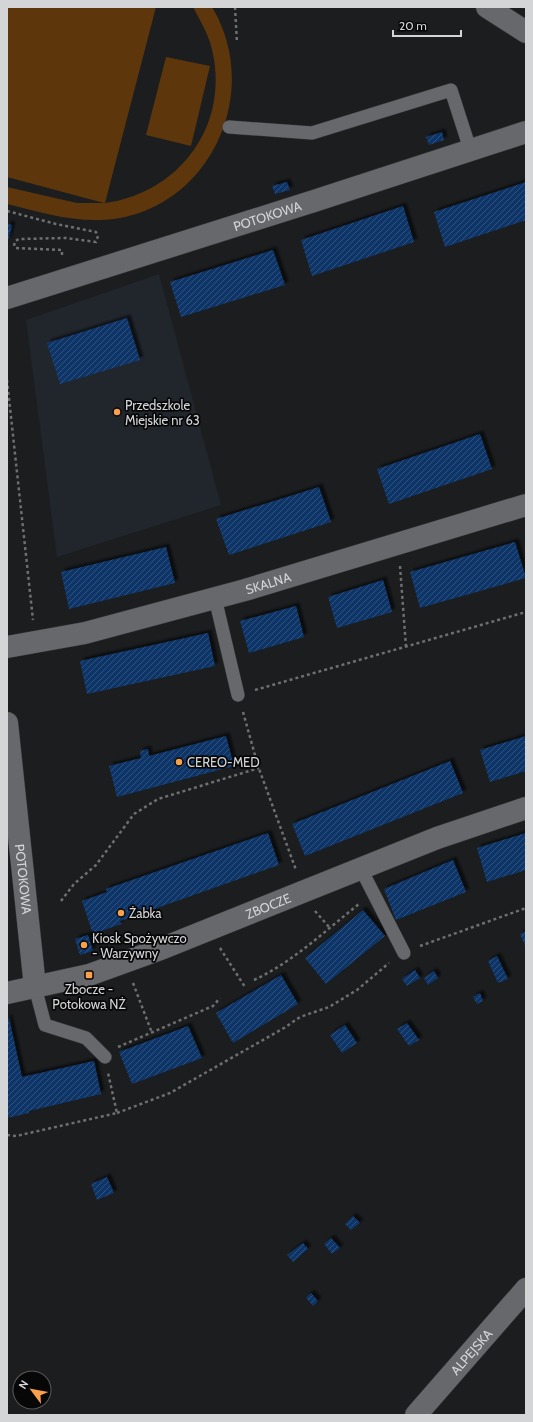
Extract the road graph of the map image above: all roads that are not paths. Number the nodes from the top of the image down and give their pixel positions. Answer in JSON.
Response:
{"nodes":[{"id":1,"x":487,"y":7,"type":"edge"},
{"id":2,"x":526,"y":32,"type":"edge"},
{"id":3,"x":229,"y":127,"type":"dead end"},
{"id":4,"x":526,"y":132,"type":"edge"},
{"id":5,"x":470,"y":149,"type":"junction"},
{"id":6,"x":7,"y":298,"type":"edge"},
{"id":7,"x":526,"y":505,"type":"edge"},
{"id":8,"x":215,"y":598,"type":"junction"},
{"id":9,"x":7,"y":647,"type":"edge"},
{"id":10,"x":238,"y":695,"type":"road end"},
{"id":11,"x":7,"y":723,"type":"edge"},
{"id":12,"x":526,"y":808,"type":"edge"},
{"id":13,"x":361,"y":868,"type":"junction"},
{"id":14,"x":404,"y":953,"type":"road end"},
{"id":15,"x":35,"y":987,"type":"junction"},
{"id":16,"x":7,"y":993,"type":"edge"},
{"id":17,"x":104,"y":1055,"type":"road end"},
{"id":18,"x":526,"y":1289,"type":"edge"},
{"id":19,"x":416,"y":1415,"type":"edge"}],
"edges":[{"from":1,"to":2,"type":"street"},
{"from":3,"to":5,"type":"lane"},
{"from":4,"to":5,"type":"street","name":"POTOKOWA"},
{"from":5,"to":6,"type":"street","name":"POTOKOWA"},
{"from":7,"to":8,"type":"street","name":"SKALNA"},
{"from":8,"to":9,"type":"street","name":"SKALNA"},
{"from":8,"to":10,"type":"lane"},
{"from":11,"to":15,"type":"street","name":"POTOKOWA"},
{"from":12,"to":13,"type":"street","name":"ZBOCZE"},
{"from":13,"to":14,"type":"lane"},
{"from":13,"to":15,"type":"street","name":"ZBOCZE"},
{"from":15,"to":16,"type":"street","name":"ZBOCZE"},
{"from":15,"to":17,"type":"lane"},
{"from":18,"to":19,"type":"street","name":"ALPEJSKA"}]}
